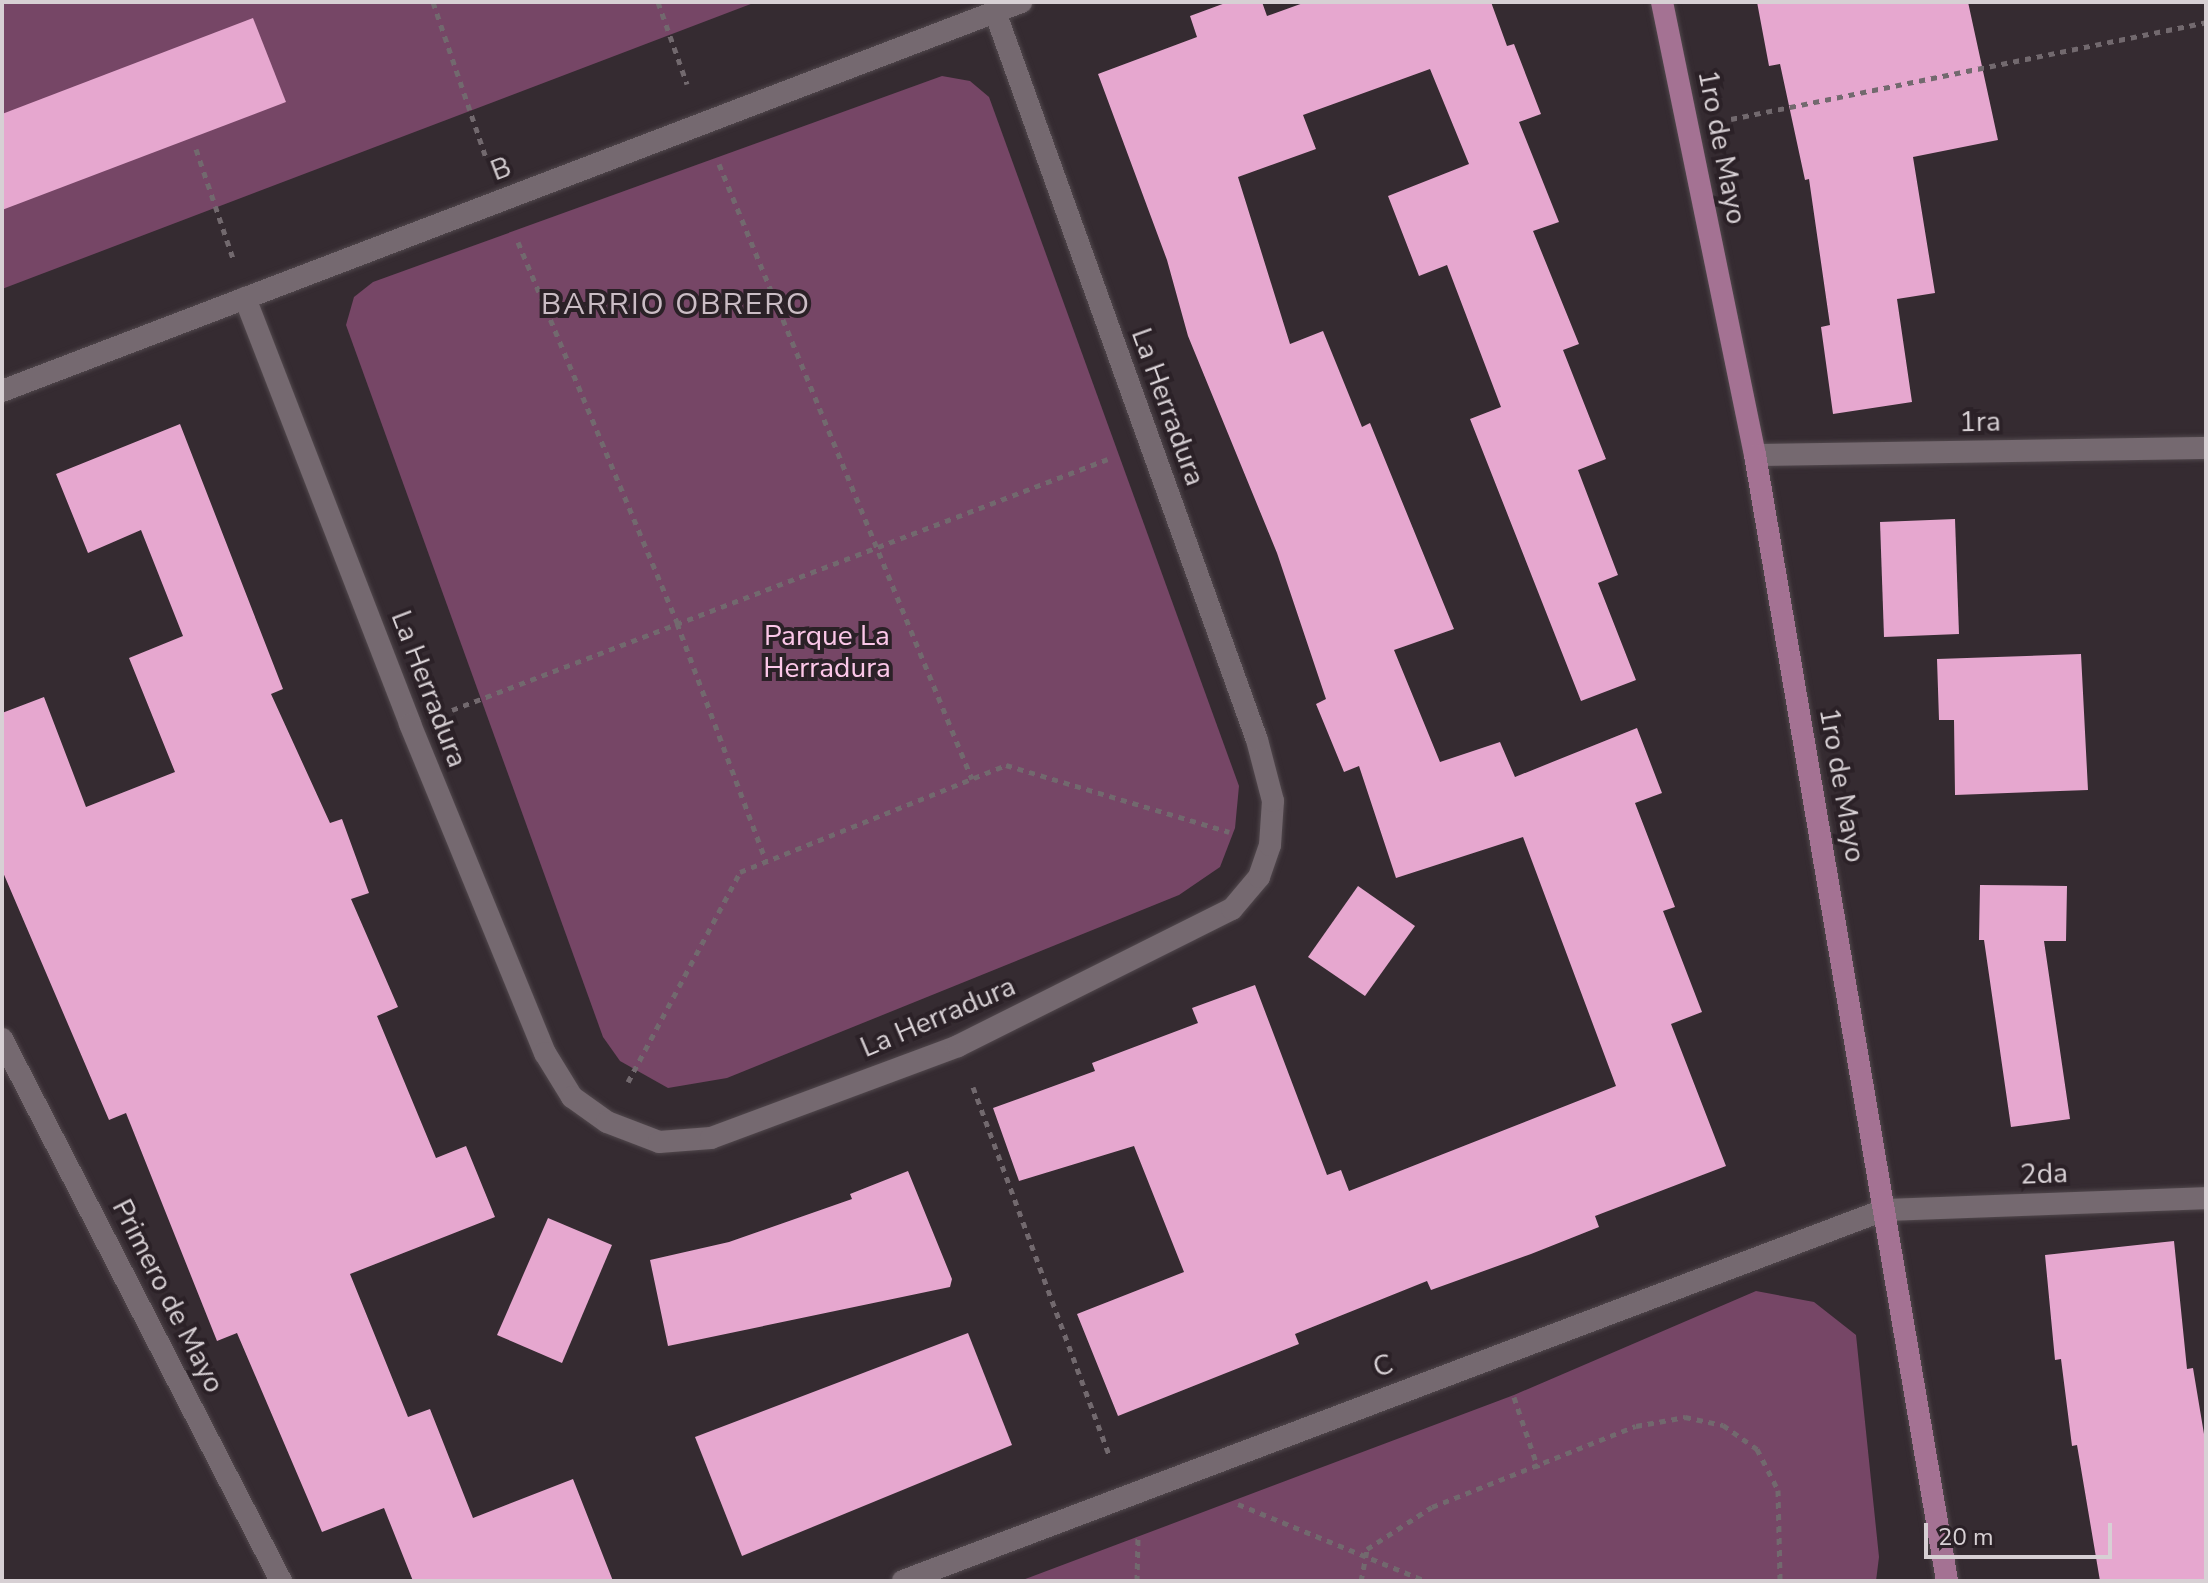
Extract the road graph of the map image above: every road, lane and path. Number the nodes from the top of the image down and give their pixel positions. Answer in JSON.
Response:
{"nodes":[{"id":1,"x":433,"y":2,"type":"edge"},
{"id":2,"x":658,"y":2,"type":"edge"},
{"id":3,"x":1021,"y":2,"type":"edge"},
{"id":4,"x":1662,"y":2,"type":"edge"},
{"id":5,"x":995,"y":12,"type":"junction"},
{"id":6,"x":2206,"y":22,"type":"edge"},
{"id":7,"x":702,"y":124,"type":"junction"},
{"id":8,"x":1687,"y":128,"type":"junction"},
{"id":9,"x":196,"y":149,"type":"dead end"},
{"id":10,"x":501,"y":201,"type":"junction"},
{"id":11,"x":245,"y":298,"type":"junction"},
{"id":12,"x":2,"y":391,"type":"edge"},
{"id":13,"x":1148,"y":441,"type":"junction"},
{"id":14,"x":2206,"y":448,"type":"edge"},
{"id":15,"x":1755,"y":455,"type":"junction"},
{"id":16,"x":879,"y":545,"type":"junction"},
{"id":17,"x":677,"y":623,"type":"junction"},
{"id":18,"x":410,"y":724,"type":"junction"},
{"id":19,"x":972,"y":779,"type":"junction"},
{"id":20,"x":1270,"y":845,"type":"junction"},
{"id":21,"x":766,"y":861,"type":"junction"},
{"id":22,"x":2,"y":1039,"type":"edge"},
{"id":23,"x":958,"y":1046,"type":"junction"},
{"id":24,"x":607,"y":1122,"type":"junction"},
{"id":25,"x":2206,"y":1198,"type":"edge"},
{"id":26,"x":1884,"y":1210,"type":"junction"},
{"id":27,"x":1499,"y":1355,"type":"junction"},
{"id":28,"x":1538,"y":1468,"type":"junction"},
{"id":29,"x":1182,"y":1473,"type":"junction"},
{"id":30,"x":1123,"y":1495,"type":"junction"},
{"id":31,"x":1364,"y":1555,"type":"junction"},
{"id":32,"x":281,"y":1581,"type":"edge"},
{"id":33,"x":903,"y":1581,"type":"edge"},
{"id":34,"x":1137,"y":1581,"type":"edge"},
{"id":35,"x":1361,"y":1581,"type":"edge"},
{"id":36,"x":1426,"y":1581,"type":"edge"},
{"id":37,"x":1780,"y":1581,"type":"edge"},
{"id":38,"x":1947,"y":1581,"type":"edge"}],
"edges":[{"from":1,"to":10,"type":"path"},
{"from":2,"to":7,"type":"path"},
{"from":3,"to":5,"type":"street","name":"B"},
{"from":4,"to":8,"type":"main road","name":"1ro de Mayo"},
{"from":5,"to":7,"type":"street","name":"B"},
{"from":5,"to":13,"type":"street","name":"La Herradura"},
{"from":6,"to":8,"type":"path"},
{"from":7,"to":10,"type":"street","name":"B"},
{"from":7,"to":16,"type":"path"},
{"from":8,"to":15,"type":"main road","name":"1ro de Mayo"},
{"from":9,"to":11,"type":"path"},
{"from":10,"to":11,"type":"street","name":"B"},
{"from":10,"to":17,"type":"path"},
{"from":11,"to":12,"type":"street","name":"B"},
{"from":11,"to":18,"type":"street","name":"La Herradura"},
{"from":13,"to":16,"type":"path"},
{"from":13,"to":20,"type":"street","name":"La Herradura"},
{"from":14,"to":15,"type":"street","name":"1ra"},
{"from":15,"to":26,"type":"main road","name":"1ro de Mayo"},
{"from":16,"to":17,"type":"path"},
{"from":16,"to":19,"type":"path"},
{"from":17,"to":18,"type":"path"},
{"from":17,"to":21,"type":"path"},
{"from":18,"to":24,"type":"street","name":"La Herradura"},
{"from":19,"to":20,"type":"path"},
{"from":19,"to":21,"type":"path"},
{"from":20,"to":23,"type":"street","name":"La Herradura"},
{"from":21,"to":24,"type":"path"},
{"from":22,"to":32,"type":"street","name":"Primero de Mayo"},
{"from":23,"to":24,"type":"street","name":"La Herradura"},
{"from":23,"to":30,"type":"path"},
{"from":25,"to":26,"type":"street","name":"2da"},
{"from":26,"to":27,"type":"street","name":"C"},
{"from":26,"to":38,"type":"main road","name":"1ro de Mayo"},
{"from":27,"to":28,"type":"path"},
{"from":27,"to":29,"type":"street","name":"C"},
{"from":28,"to":31,"type":"path"},
{"from":28,"to":37,"type":"path"},
{"from":29,"to":30,"type":"street","name":"C"},
{"from":29,"to":31,"type":"path"},
{"from":30,"to":33,"type":"street","name":"C"},
{"from":30,"to":34,"type":"path"},
{"from":31,"to":35,"type":"path"},
{"from":31,"to":36,"type":"path"}]}
